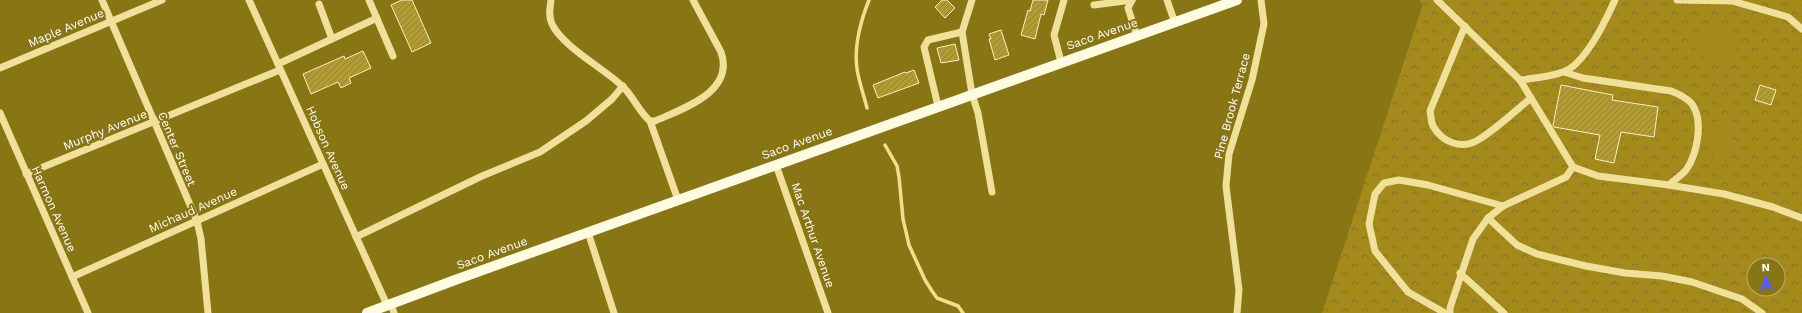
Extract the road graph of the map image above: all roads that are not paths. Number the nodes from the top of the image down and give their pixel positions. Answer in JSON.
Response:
{"nodes":[{"id":1,"x":102,"y":0,"type":"edge"},
{"id":2,"x":162,"y":0,"type":"edge"},
{"id":3,"x":249,"y":0,"type":"edge"},
{"id":4,"x":369,"y":0,"type":"edge"},
{"id":5,"x":551,"y":0,"type":"edge"},
{"id":6,"x":693,"y":0,"type":"edge"},
{"id":7,"x":972,"y":0,"type":"edge"},
{"id":8,"x":1064,"y":0,"type":"edge"},
{"id":9,"x":1132,"y":0,"type":"edge"},
{"id":10,"x":1167,"y":0,"type":"edge"},
{"id":11,"x":1237,"y":0,"type":"edge"},
{"id":12,"x":1261,"y":0,"type":"edge"},
{"id":13,"x":1437,"y":0,"type":"edge"},
{"id":14,"x":1615,"y":0,"type":"edge"},
{"id":15,"x":1677,"y":0,"type":"edge"},
{"id":16,"x":319,"y":4,"type":"dead end"},
{"id":17,"x":1094,"y":5,"type":"dead end"},
{"id":18,"x":376,"y":18,"type":"junction"},
{"id":19,"x":112,"y":21,"type":"junction"},
{"id":20,"x":1175,"y":23,"type":"junction"},
{"id":21,"x":1465,"y":26,"type":"junction"},
{"id":22,"x":1802,"y":29,"type":"edge"},
{"id":23,"x":962,"y":32,"type":"junction"},
{"id":24,"x":1137,"y":36,"type":"junction"},
{"id":25,"x":332,"y":39,"type":"junction"},
{"id":26,"x":393,"y":56,"type":"dead end"},
{"id":27,"x":1061,"y":62,"type":"junction"},
{"id":28,"x":279,"y":67,"type":"junction"},
{"id":29,"x":0,"y":68,"type":"edge"},
{"id":30,"x":1564,"y":72,"type":"junction"},
{"id":31,"x":1520,"y":80,"type":"junction"},
{"id":32,"x":623,"y":86,"type":"junction"},
{"id":33,"x":972,"y":94,"type":"junction"},
{"id":34,"x":1531,"y":98,"type":"junction"},
{"id":35,"x":938,"y":106,"type":"junction"},
{"id":36,"x":0,"y":114,"type":"edge"},
{"id":37,"x":650,"y":121,"type":"junction"},
{"id":38,"x":154,"y":122,"type":"junction"},
{"id":39,"x":323,"y":164,"type":"junction"},
{"id":40,"x":776,"y":165,"type":"junction"},
{"id":41,"x":1573,"y":167,"type":"junction"},
{"id":42,"x":26,"y":174,"type":"junction"},
{"id":43,"x":1669,"y":185,"type":"junction"},
{"id":44,"x":992,"y":192,"type":"dead end"},
{"id":45,"x":678,"y":200,"type":"junction"},
{"id":46,"x":1503,"y":206,"type":"junction"},
{"id":47,"x":1488,"y":218,"type":"junction"},
{"id":48,"x":1802,"y":218,"type":"edge"},
{"id":49,"x":196,"y":221,"type":"junction"},
{"id":50,"x":588,"y":232,"type":"junction"},
{"id":51,"x":356,"y":237,"type":"junction"},
{"id":52,"x":1460,"y":273,"type":"junction"},
{"id":53,"x":72,"y":277,"type":"junction"},
{"id":54,"x":391,"y":307,"type":"edge"},
{"id":55,"x":88,"y":313,"type":"edge"},
{"id":56,"x":208,"y":313,"type":"edge"},
{"id":57,"x":366,"y":313,"type":"edge"},
{"id":58,"x":614,"y":313,"type":"edge"},
{"id":59,"x":828,"y":313,"type":"edge"},
{"id":60,"x":1237,"y":313,"type":"edge"},
{"id":61,"x":1445,"y":313,"type":"edge"},
{"id":62,"x":1450,"y":313,"type":"edge"},
{"id":63,"x":1504,"y":313,"type":"edge"},
{"id":64,"x":1762,"y":313,"type":"edge"}],
"edges":[{"from":1,"to":19,"type":"street","name":"Center Street"},
{"from":2,"to":19,"type":"street","name":"Maple Avenue"},
{"from":3,"to":28,"type":"street","name":"Hobson Avenue"},
{"from":4,"to":18,"type":"street"},
{"from":5,"to":32,"type":"street"},
{"from":6,"to":37,"type":"street"},
{"from":7,"to":23,"type":"street"},
{"from":8,"to":27,"type":"street"},
{"from":9,"to":17,"type":"street"},
{"from":9,"to":24,"type":"street"},
{"from":10,"to":20,"type":"street"},
{"from":11,"to":20,"type":"main road","name":"Saco Avenue"},
{"from":12,"to":60,"type":"street","name":"Pine Brook Terrace"},
{"from":13,"to":21,"type":"street"},
{"from":14,"to":30,"type":"street"},
{"from":15,"to":22,"type":"street"},
{"from":16,"to":25,"type":"street"},
{"from":18,"to":25,"type":"street","name":"Murphy Avenue"},
{"from":18,"to":26,"type":"street"},
{"from":19,"to":29,"type":"street","name":"Maple Avenue"},
{"from":19,"to":38,"type":"street","name":"Center Street"},
{"from":20,"to":24,"type":"main road","name":"Saco Avenue"},
{"from":21,"to":31,"type":"street"},
{"from":21,"to":34,"type":"street"},
{"from":23,"to":33,"type":"street"},
{"from":23,"to":35,"type":"street"},
{"from":24,"to":27,"type":"main road","name":"Saco Avenue"},
{"from":25,"to":28,"type":"street","name":"Murphy Avenue"},
{"from":27,"to":33,"type":"main road","name":"Saco Avenue"},
{"from":28,"to":38,"type":"street","name":"Murphy Avenue"},
{"from":28,"to":39,"type":"street","name":"Hobson Avenue"},
{"from":30,"to":31,"type":"street"},
{"from":30,"to":43,"type":"street"},
{"from":31,"to":34,"type":"street"},
{"from":32,"to":37,"type":"street"},
{"from":32,"to":51,"type":"street"},
{"from":33,"to":35,"type":"main road","name":"Saco Avenue"},
{"from":33,"to":44,"type":"street"},
{"from":34,"to":41,"type":"street"},
{"from":35,"to":40,"type":"main road","name":"Saco Avenue"},
{"from":36,"to":42,"type":"street","name":"Harmon Avenue"},
{"from":37,"to":45,"type":"street"},
{"from":38,"to":42,"type":"street","name":"Murphy Avenue"},
{"from":38,"to":49,"type":"street","name":"Center Street"},
{"from":39,"to":49,"type":"street","name":"Michaud Avenue"},
{"from":39,"to":51,"type":"street","name":"Hobson Avenue"},
{"from":40,"to":45,"type":"main road","name":"Saco Avenue"},
{"from":40,"to":59,"type":"street","name":"Mac Arthur Avenue"},
{"from":41,"to":43,"type":"street"},
{"from":41,"to":46,"type":"street"},
{"from":42,"to":53,"type":"street","name":"Harmon Avenue"},
{"from":43,"to":48,"type":"street"},
{"from":45,"to":50,"type":"main road","name":"Saco Avenue"},
{"from":46,"to":47,"type":"street"},
{"from":46,"to":61,"type":"street"},
{"from":47,"to":52,"type":"street"},
{"from":47,"to":64,"type":"street"},
{"from":49,"to":53,"type":"street","name":"Michaud Avenue"},
{"from":49,"to":56,"type":"street","name":"Center Street"},
{"from":50,"to":54,"type":"main road","name":"Saco Avenue"},
{"from":50,"to":58,"type":"street"},
{"from":51,"to":54,"type":"street","name":"Hobson Avenue"},
{"from":52,"to":62,"type":"street"},
{"from":52,"to":63,"type":"street"},
{"from":53,"to":55,"type":"street","name":"Harmon Avenue"},
{"from":54,"to":57,"type":"main road","name":"Saco Avenue"}]}
